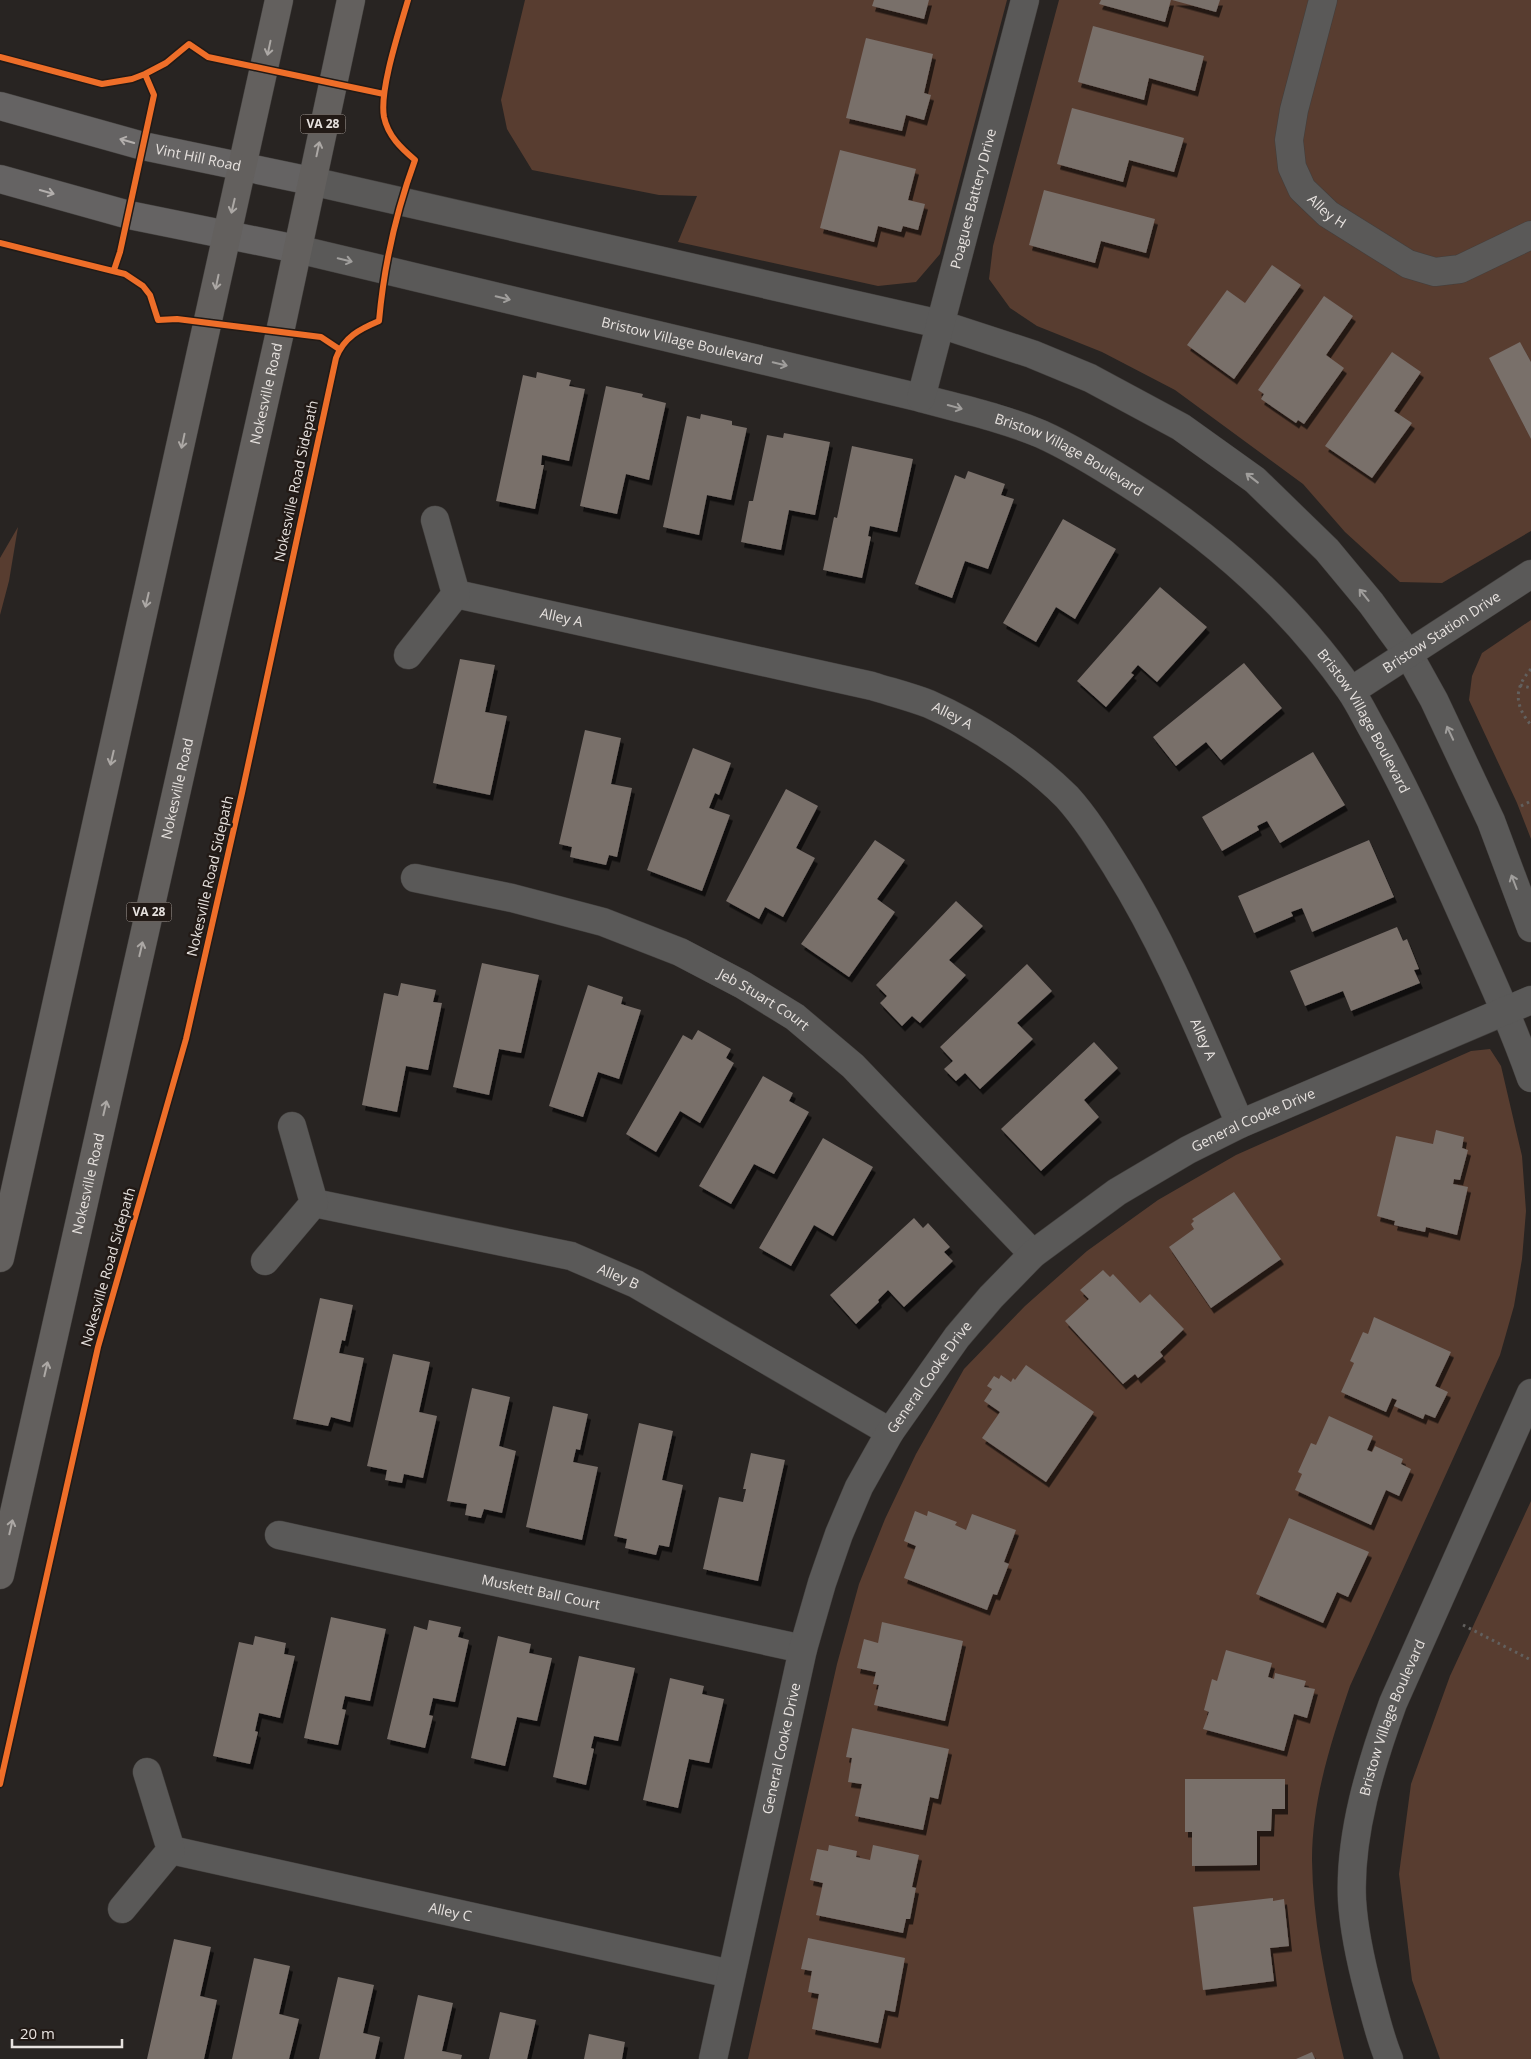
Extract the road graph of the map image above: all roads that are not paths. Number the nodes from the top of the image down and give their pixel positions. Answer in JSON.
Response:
{"nodes":[{"id":1,"x":280,"y":0,"type":"edge"},
{"id":2,"x":351,"y":0,"type":"edge"},
{"id":3,"x":1025,"y":0,"type":"edge"},
{"id":4,"x":1323,"y":0,"type":"edge"},
{"id":5,"x":0,"y":106,"type":"edge"},
{"id":6,"x":242,"y":166,"type":"junction"},
{"id":7,"x":0,"y":179,"type":"edge"},
{"id":8,"x":311,"y":181,"type":"junction"},
{"id":9,"x":226,"y":234,"type":"junction"},
{"id":10,"x":1531,"y":235,"type":"edge"},
{"id":11,"x":297,"y":249,"type":"junction"},
{"id":12,"x":940,"y":324,"type":"junction"},
{"id":13,"x":921,"y":398,"type":"junction"},
{"id":14,"x":435,"y":520,"type":"dead end"},
{"id":15,"x":1531,"y":574,"type":"edge"},
{"id":16,"x":456,"y":594,"type":"junction"},
{"id":17,"x":408,"y":655,"type":"dead end"},
{"id":18,"x":1409,"y":655,"type":"junction"},
{"id":19,"x":1351,"y":691,"type":"junction"},
{"id":20,"x":415,"y":878,"type":"dead end"},
{"id":21,"x":1531,"y":928,"type":"edge"},
{"id":22,"x":1531,"y":1000,"type":"edge"},
{"id":23,"x":1505,"y":1011,"type":"junction"},
{"id":24,"x":1531,"y":1078,"type":"edge"},
{"id":25,"x":1240,"y":1124,"type":"junction"},
{"id":26,"x":292,"y":1126,"type":"dead end"},
{"id":27,"x":314,"y":1203,"type":"junction"},
{"id":28,"x":1033,"y":1254,"type":"junction"},
{"id":29,"x":0,"y":1258,"type":"edge"},
{"id":30,"x":265,"y":1261,"type":"dead end"},
{"id":31,"x":1531,"y":1393,"type":"edge"},
{"id":32,"x":890,"y":1432,"type":"junction"},
{"id":33,"x":279,"y":1535,"type":"dead end"},
{"id":34,"x":0,"y":1575,"type":"edge"},
{"id":35,"x":803,"y":1649,"type":"junction"},
{"id":36,"x":147,"y":1772,"type":"dead end"},
{"id":37,"x":171,"y":1850,"type":"junction"},
{"id":38,"x":122,"y":1909,"type":"dead end"},
{"id":39,"x":731,"y":1974,"type":"junction"},
{"id":40,"x":713,"y":2059,"type":"edge"},
{"id":41,"x":1388,"y":2059,"type":"edge"}],
"edges":[{"from":1,"to":6,"type":"highway","one_way":true},
{"from":8,"to":2,"type":"highway","name":"Nokesville Road","number":"VA 28","one_way":true},
{"from":3,"to":12,"type":"street","name":"Poagues Battery Drive"},
{"from":4,"to":10,"type":"street","name":"Alley H"},
{"from":6,"to":5,"type":"main road","name":"Vint Hill Road","one_way":true},
{"from":6,"to":8,"type":"main road","name":"Vint Hill Road"},
{"from":6,"to":9,"type":"highway","one_way":true},
{"from":7,"to":9,"type":"main road","one_way":true},
{"from":8,"to":11,"type":"highway","name":"Nokesville Road","number":"VA 28"},
{"from":8,"to":12,"type":"street"},
{"from":9,"to":11,"type":"main road"},
{"from":9,"to":29,"type":"highway","one_way":true},
{"from":11,"to":13,"type":"street","name":"Bristow Village Boulevard","one_way":true},
{"from":34,"to":11,"type":"highway","name":"Nokesville Road","number":"VA 28","one_way":true},
{"from":12,"to":13,"type":"street","name":"Poagues Battery Drive"},
{"from":18,"to":12,"type":"street","one_way":true},
{"from":13,"to":19,"type":"street","name":"Bristow Village Boulevard","one_way":true},
{"from":14,"to":16,"type":"street"},
{"from":15,"to":18,"type":"street","name":"Bristow Station Drive"},
{"from":16,"to":17,"type":"street"},
{"from":16,"to":25,"type":"street","name":"Alley A"},
{"from":18,"to":19,"type":"street","name":"Bristow Station Drive"},
{"from":21,"to":18,"type":"street","one_way":true},
{"from":19,"to":23,"type":"street","name":"Bristow Village Boulevard"},
{"from":20,"to":28,"type":"street","name":"Jeb Stuart Court"},
{"from":22,"to":23,"type":"street","name":"General Cooke Drive"},
{"from":23,"to":24,"type":"street","name":"Bristow Village Boulevard"},
{"from":23,"to":25,"type":"street","name":"General Cooke Drive"},
{"from":25,"to":28,"type":"street","name":"General Cooke Drive"},
{"from":26,"to":27,"type":"street"},
{"from":27,"to":30,"type":"street"},
{"from":27,"to":32,"type":"street","name":"Alley B"},
{"from":28,"to":32,"type":"street","name":"General Cooke Drive"},
{"from":31,"to":41,"type":"street","name":"Bristow Village Boulevard"},
{"from":32,"to":35,"type":"street","name":"General Cooke Drive"},
{"from":33,"to":35,"type":"street","name":"Muskett Ball Court"},
{"from":35,"to":39,"type":"street","name":"General Cooke Drive"},
{"from":36,"to":37,"type":"street"},
{"from":37,"to":38,"type":"street"},
{"from":37,"to":39,"type":"street","name":"Alley C"},
{"from":39,"to":40,"type":"street","name":"General Cooke Drive"}]}
